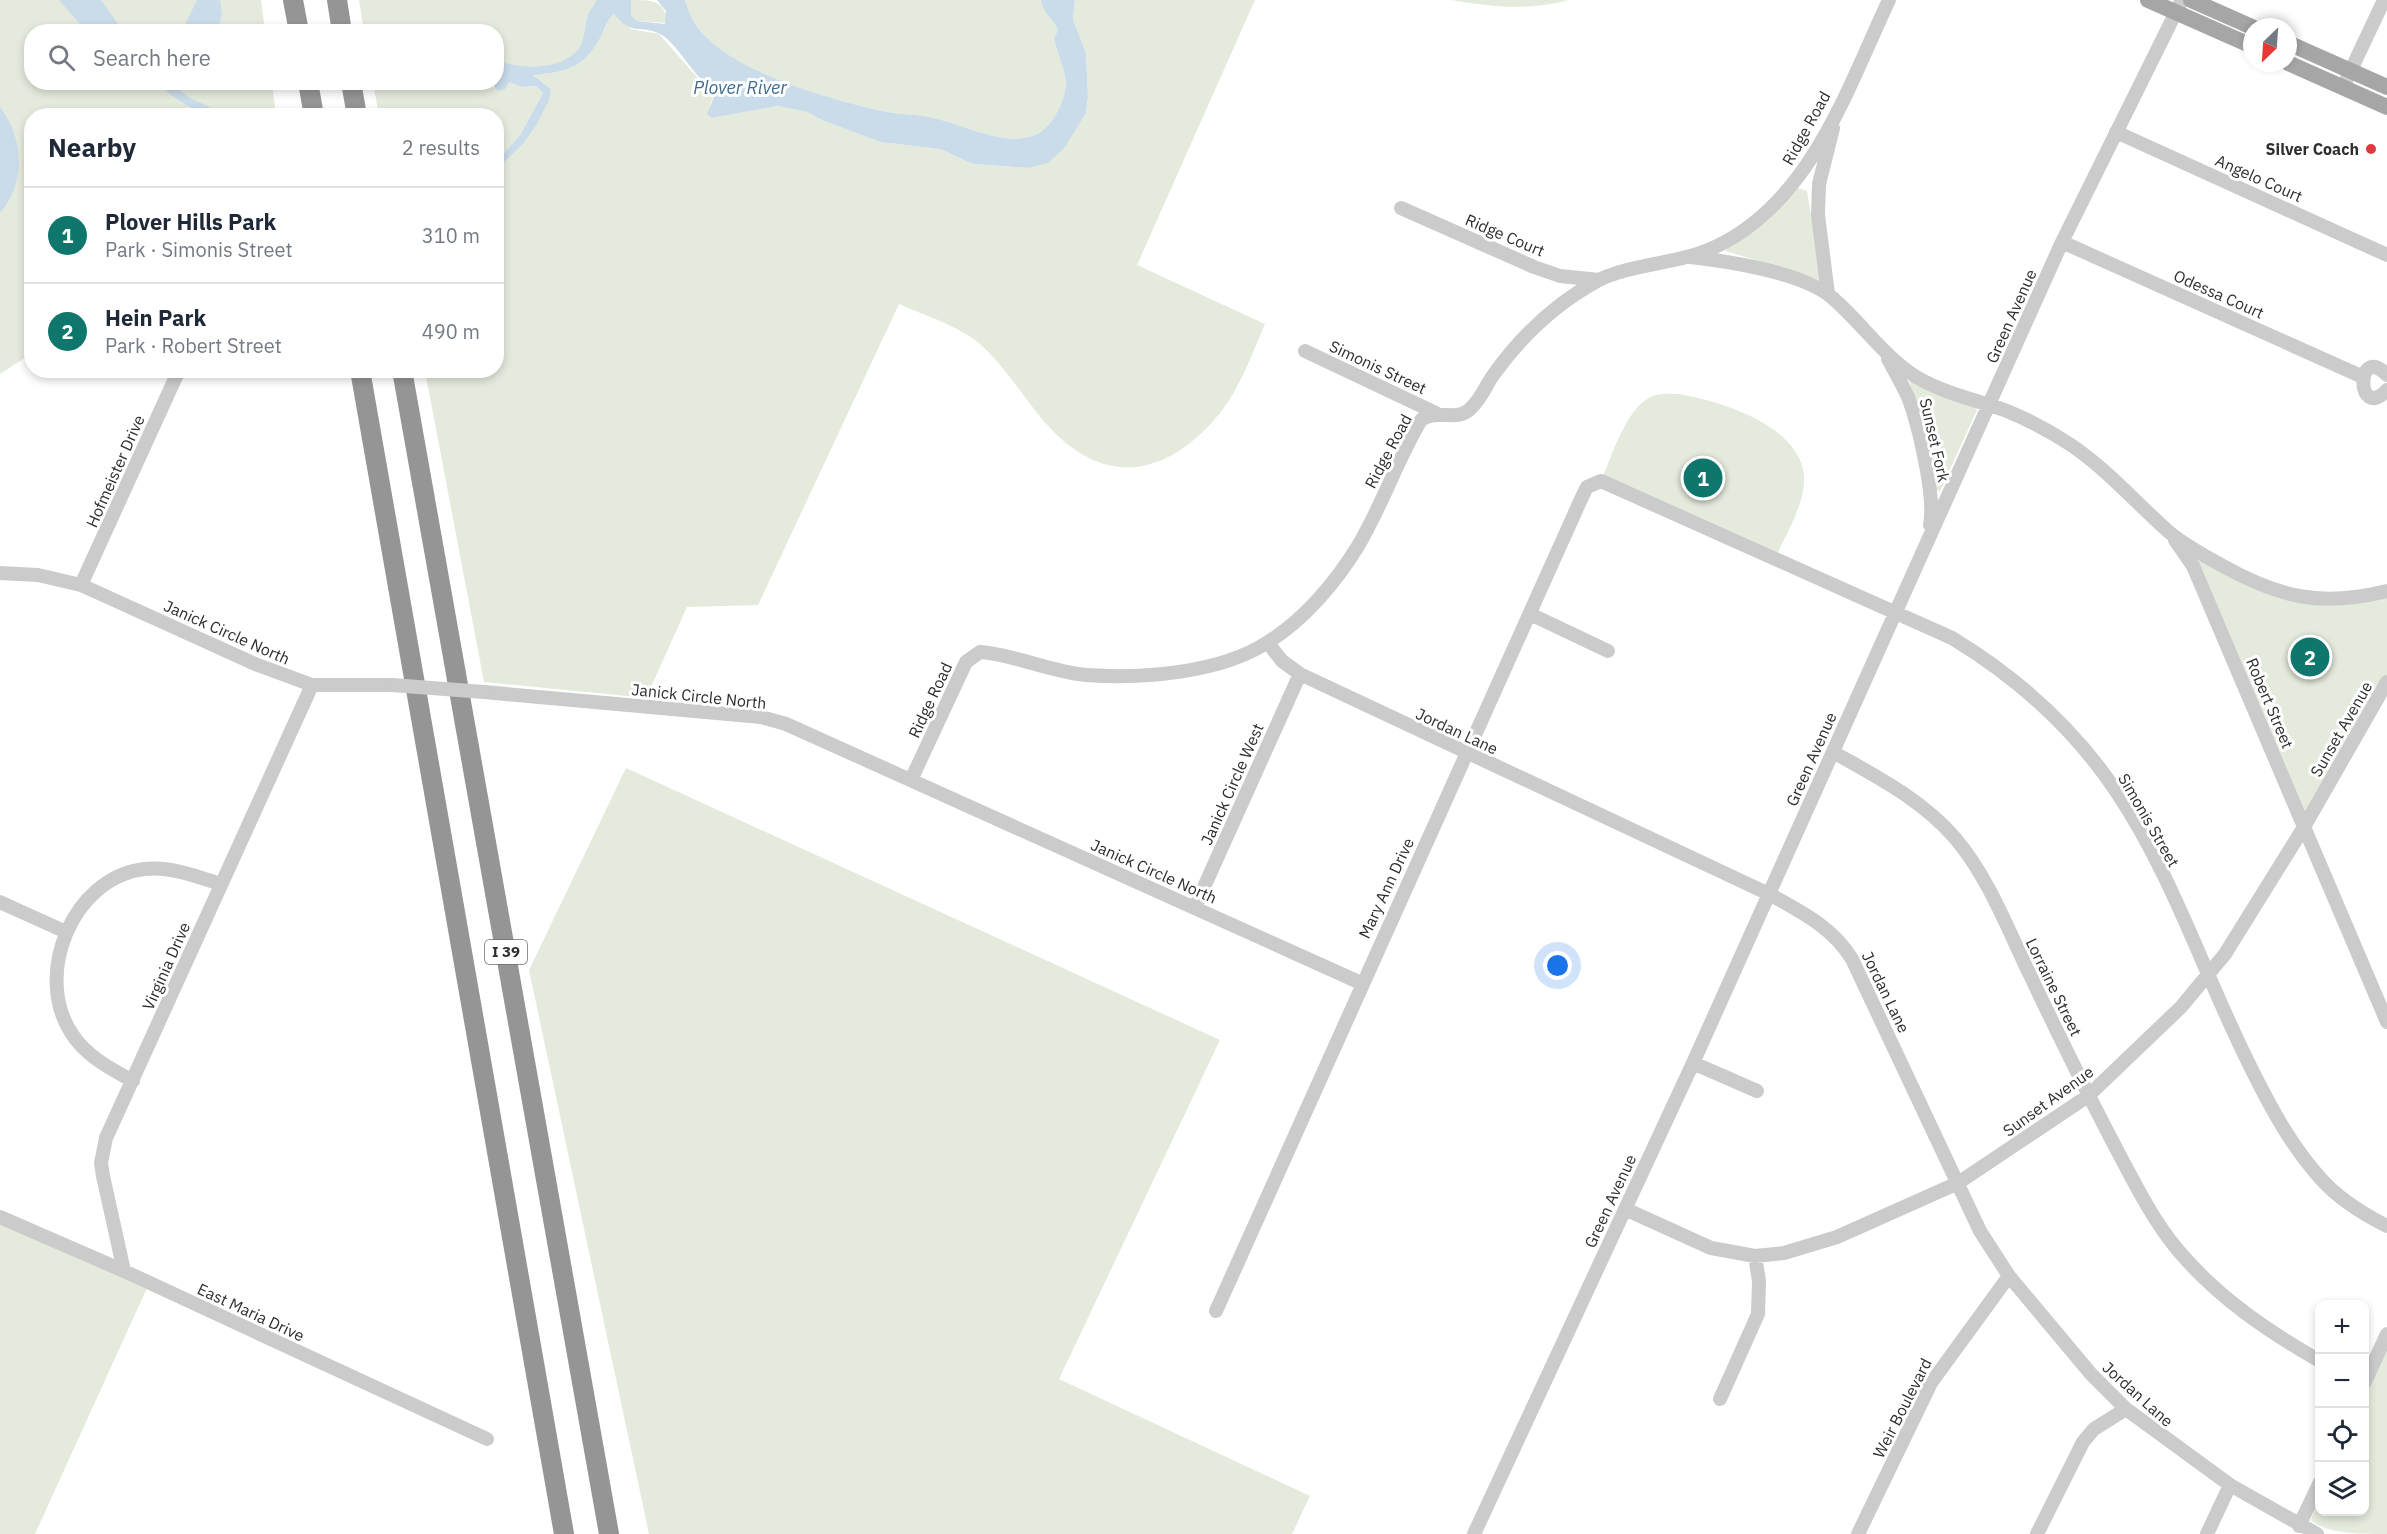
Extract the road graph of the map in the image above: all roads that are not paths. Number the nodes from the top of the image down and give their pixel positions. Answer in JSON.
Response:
{"nodes":[{"id":1,"x":293,"y":0,"type":"edge"},
{"id":2,"x":337,"y":0,"type":"edge"},
{"id":3,"x":1888,"y":0,"type":"edge"},
{"id":4,"x":2148,"y":0,"type":"edge"},
{"id":5,"x":2191,"y":0,"type":"edge"},
{"id":6,"x":2384,"y":0,"type":"edge"},
{"id":7,"x":2179,"y":6,"type":"edge"},
{"id":8,"x":2243,"y":23,"type":"edge"},
{"id":9,"x":298,"y":24,"type":"edge"},
{"id":10,"x":341,"y":24,"type":"edge"},
{"id":11,"x":2243,"y":41,"type":"edge"},
{"id":12,"x":2297,"y":47,"type":"edge"},
{"id":13,"x":2297,"y":67,"type":"edge"},
{"id":14,"x":2350,"y":71,"type":"junction"},
{"id":15,"x":2343,"y":87,"type":"junction"},
{"id":16,"x":2387,"y":87,"type":"edge"},
{"id":17,"x":309,"y":90,"type":"edge"},
{"id":18,"x":352,"y":90,"type":"edge"},
{"id":19,"x":2387,"y":107,"type":"edge"},
{"id":20,"x":313,"y":108,"type":"edge"},
{"id":21,"x":356,"y":108,"type":"edge"},
{"id":22,"x":1838,"y":109,"type":"junction"},
{"id":23,"x":2116,"y":132,"type":"junction"},
{"id":24,"x":1401,"y":208,"type":"dead end"},
{"id":25,"x":2062,"y":242,"type":"junction"},
{"id":26,"x":2387,"y":255,"type":"edge"},
{"id":27,"x":1682,"y":256,"type":"junction"},
{"id":28,"x":1599,"y":280,"type":"junction"},
{"id":29,"x":1828,"y":294,"type":"junction"},
{"id":30,"x":1305,"y":351,"type":"dead end"},
{"id":31,"x":1886,"y":355,"type":"junction"},
{"id":32,"x":2387,"y":375,"type":"edge"},
{"id":33,"x":2363,"y":377,"type":"junction"},
{"id":34,"x":175,"y":378,"type":"edge"},
{"id":35,"x":361,"y":378,"type":"edge"},
{"id":36,"x":403,"y":378,"type":"edge"},
{"id":37,"x":2387,"y":390,"type":"edge"},
{"id":38,"x":1989,"y":405,"type":"junction"},
{"id":39,"x":1436,"y":413,"type":"junction"},
{"id":40,"x":1594,"y":482,"type":"joint"},
{"id":41,"x":2170,"y":533,"type":"junction"},
{"id":42,"x":1928,"y":538,"type":"junction"},
{"id":43,"x":0,"y":573,"type":"edge"},
{"id":44,"x":81,"y":585,"type":"junction"},
{"id":45,"x":2387,"y":591,"type":"edge"},
{"id":46,"x":1894,"y":613,"type":"junction"},
{"id":47,"x":1530,"y":614,"type":"junction"},
{"id":48,"x":1268,"y":643,"type":"junction"},
{"id":49,"x":1608,"y":651,"type":"dead end"},
{"id":50,"x":1300,"y":674,"type":"junction"},
{"id":51,"x":2387,"y":682,"type":"edge"},
{"id":52,"x":312,"y":685,"type":"junction"},
{"id":53,"x":1833,"y":752,"type":"junction"},
{"id":54,"x":1466,"y":753,"type":"junction"},
{"id":55,"x":911,"y":780,"type":"junction"},
{"id":56,"x":2304,"y":827,"type":"junction"},
{"id":57,"x":220,"y":884,"type":"junction"},
{"id":58,"x":1769,"y":894,"type":"junction"},
{"id":59,"x":0,"y":902,"type":"edge"},
{"id":60,"x":1195,"y":907,"type":"junction"},
{"id":61,"x":66,"y":932,"type":"junction"},
{"id":62,"x":2207,"y":977,"type":"junction"},
{"id":63,"x":1361,"y":982,"type":"junction"},
{"id":64,"x":2387,"y":1022,"type":"edge"},
{"id":65,"x":1693,"y":1063,"type":"junction"},
{"id":66,"x":133,"y":1082,"type":"junction"},
{"id":67,"x":1758,"y":1091,"type":"dead end"},
{"id":68,"x":2088,"y":1096,"type":"junction"},
{"id":69,"x":1958,"y":1184,"type":"junction"},
{"id":70,"x":1625,"y":1209,"type":"junction"},
{"id":71,"x":0,"y":1217,"type":"edge"},
{"id":72,"x":2387,"y":1226,"type":"edge"},
{"id":73,"x":1755,"y":1256,"type":"junction"},
{"id":74,"x":124,"y":1271,"type":"junction"},
{"id":75,"x":2009,"y":1276,"type":"junction"},
{"id":76,"x":1215,"y":1311,"type":"dead end"},
{"id":77,"x":2387,"y":1334,"type":"edge"},
{"id":78,"x":2315,"y":1359,"type":"edge"},
{"id":79,"x":2369,"y":1374,"type":"edge"},
{"id":80,"x":1720,"y":1399,"type":"dead end"},
{"id":81,"x":2126,"y":1409,"type":"junction"},
{"id":82,"x":487,"y":1439,"type":"dead end"},
{"id":83,"x":2230,"y":1485,"type":"junction"},
{"id":84,"x":2315,"y":1491,"type":"edge"},
{"id":85,"x":2300,"y":1526,"type":"junction"},
{"id":86,"x":564,"y":1534,"type":"edge"},
{"id":87,"x":609,"y":1534,"type":"edge"},
{"id":88,"x":1474,"y":1534,"type":"edge"},
{"id":89,"x":1858,"y":1534,"type":"edge"},
{"id":90,"x":2037,"y":1534,"type":"edge"},
{"id":91,"x":2207,"y":1534,"type":"edge"},
{"id":92,"x":2317,"y":1534,"type":"edge"}],
"edges":[{"from":1,"to":9,"type":"highway"},
{"from":2,"to":10,"type":"highway"},
{"from":3,"to":22,"type":"street","name":"Ridge Road"},
{"from":4,"to":7,"type":"main road"},
{"from":5,"to":8,"type":"main road"},
{"from":6,"to":14,"type":"street"},
{"from":7,"to":11,"type":"main road"},
{"from":7,"to":23,"type":"street","name":"Green Avenue"},
{"from":12,"to":14,"type":"main road"},
{"from":13,"to":15,"type":"main road"},
{"from":14,"to":15,"type":"street"},
{"from":14,"to":16,"type":"main road"},
{"from":15,"to":19,"type":"main road"},
{"from":17,"to":20,"type":"highway"},
{"from":18,"to":21,"type":"highway"},
{"from":22,"to":27,"type":"street","name":"Ridge Road"},
{"from":22,"to":29,"type":"street"},
{"from":23,"to":25,"type":"street","name":"Green Avenue"},
{"from":23,"to":26,"type":"street","name":"Angelo Court"},
{"from":24,"to":28,"type":"street","name":"Ridge Court"},
{"from":25,"to":33,"type":"street","name":"Odessa Court"},
{"from":25,"to":38,"type":"street","name":"Green Avenue"},
{"from":27,"to":28,"type":"street","name":"Ridge Road"},
{"from":27,"to":29,"type":"street","name":"Sunset Fork"},
{"from":28,"to":39,"type":"street","name":"Ridge Road"},
{"from":29,"to":31,"type":"street","name":"Sunset Fork"},
{"from":30,"to":39,"type":"street","name":"Simonis Street"},
{"from":31,"to":38,"type":"street","name":"Sunset Fork"},
{"from":31,"to":42,"type":"street","name":"Sunset Fork"},
{"from":32,"to":33,"type":"street","name":"Odessa Court"},
{"from":33,"to":37,"type":"street","name":"Odessa Court"},
{"from":34,"to":44,"type":"street","name":"Hofmeister Drive"},
{"from":35,"to":86,"type":"highway","number":"I 39"},
{"from":36,"to":87,"type":"highway","number":"I 39"},
{"from":38,"to":41,"type":"street","name":"Robert Street"},
{"from":38,"to":42,"type":"street","name":"Green Avenue"},
{"from":39,"to":48,"type":"street","name":"Ridge Road"},
{"from":40,"to":46,"type":"street","name":"Simonis Street"},
{"from":40,"to":47,"type":"street","name":"Mary Ann Drive"},
{"from":41,"to":45,"type":"street","name":"Robert Street"},
{"from":41,"to":56,"type":"street","name":"Robert Street"},
{"from":42,"to":46,"type":"street","name":"Green Avenue"},
{"from":43,"to":44,"type":"street","name":"Janick Circle North"},
{"from":44,"to":52,"type":"street","name":"Janick Circle North"},
{"from":46,"to":53,"type":"street","name":"Green Avenue"},
{"from":46,"to":62,"type":"street","name":"Simonis Street"},
{"from":47,"to":49,"type":"street"},
{"from":47,"to":54,"type":"street","name":"Mary Ann Drive"},
{"from":48,"to":50,"type":"street","name":"Jordan Lane"},
{"from":48,"to":55,"type":"street","name":"Ridge Road"},
{"from":50,"to":54,"type":"street","name":"Jordan Lane"},
{"from":50,"to":60,"type":"street","name":"Janick Circle West"},
{"from":51,"to":56,"type":"street","name":"Sunset Avenue"},
{"from":52,"to":55,"type":"street","name":"Janick Circle North","bridge":true},
{"from":52,"to":57,"type":"street","name":"Virginia Drive"},
{"from":53,"to":58,"type":"street","name":"Green Avenue"},
{"from":53,"to":68,"type":"street","name":"Lorraine Street"},
{"from":54,"to":58,"type":"street","name":"Jordan Lane"},
{"from":54,"to":63,"type":"street","name":"Mary Ann Drive"},
{"from":55,"to":60,"type":"street","name":"Janick Circle North"},
{"from":56,"to":62,"type":"street","name":"Sunset Avenue"},
{"from":56,"to":64,"type":"street","name":"Robert Street"},
{"from":57,"to":61,"type":"street"},
{"from":57,"to":66,"type":"street","name":"Virginia Drive"},
{"from":58,"to":65,"type":"street","name":"Green Avenue"},
{"from":58,"to":69,"type":"street","name":"Jordan Lane"},
{"from":59,"to":61,"type":"street"},
{"from":60,"to":63,"type":"street","name":"Janick Circle North"},
{"from":61,"to":66,"type":"street"},
{"from":62,"to":68,"type":"street","name":"Sunset Avenue"},
{"from":62,"to":72,"type":"street","name":"Simonis Street"},
{"from":63,"to":76,"type":"street","name":"Mary Ann Drive"},
{"from":65,"to":67,"type":"street"},
{"from":65,"to":70,"type":"street","name":"Green Avenue"},
{"from":66,"to":74,"type":"street","name":"Virginia Drive"},
{"from":68,"to":69,"type":"street","name":"Sunset Avenue"},
{"from":68,"to":78,"type":"street","name":"Lorraine Street"},
{"from":69,"to":73,"type":"street","name":"Sunset Avenue"},
{"from":69,"to":75,"type":"street","name":"Jordan Lane"},
{"from":70,"to":73,"type":"street","name":"Sunset Avenue"},
{"from":70,"to":88,"type":"street","name":"Green Avenue"},
{"from":71,"to":74,"type":"street","name":"East Maria Drive"},
{"from":73,"to":80,"type":"street"},
{"from":74,"to":82,"type":"street","name":"East Maria Drive"},
{"from":75,"to":81,"type":"street","name":"Jordan Lane"},
{"from":75,"to":89,"type":"street","name":"Weir Boulevard"},
{"from":77,"to":79,"type":"street"},
{"from":81,"to":83,"type":"street","name":"Jordan Lane"},
{"from":81,"to":90,"type":"street"},
{"from":83,"to":85,"type":"street","name":"Jordan Lane"},
{"from":83,"to":91,"type":"street"},
{"from":84,"to":85,"type":"street"},
{"from":85,"to":92,"type":"street","name":"Jordan Lane"}]}
